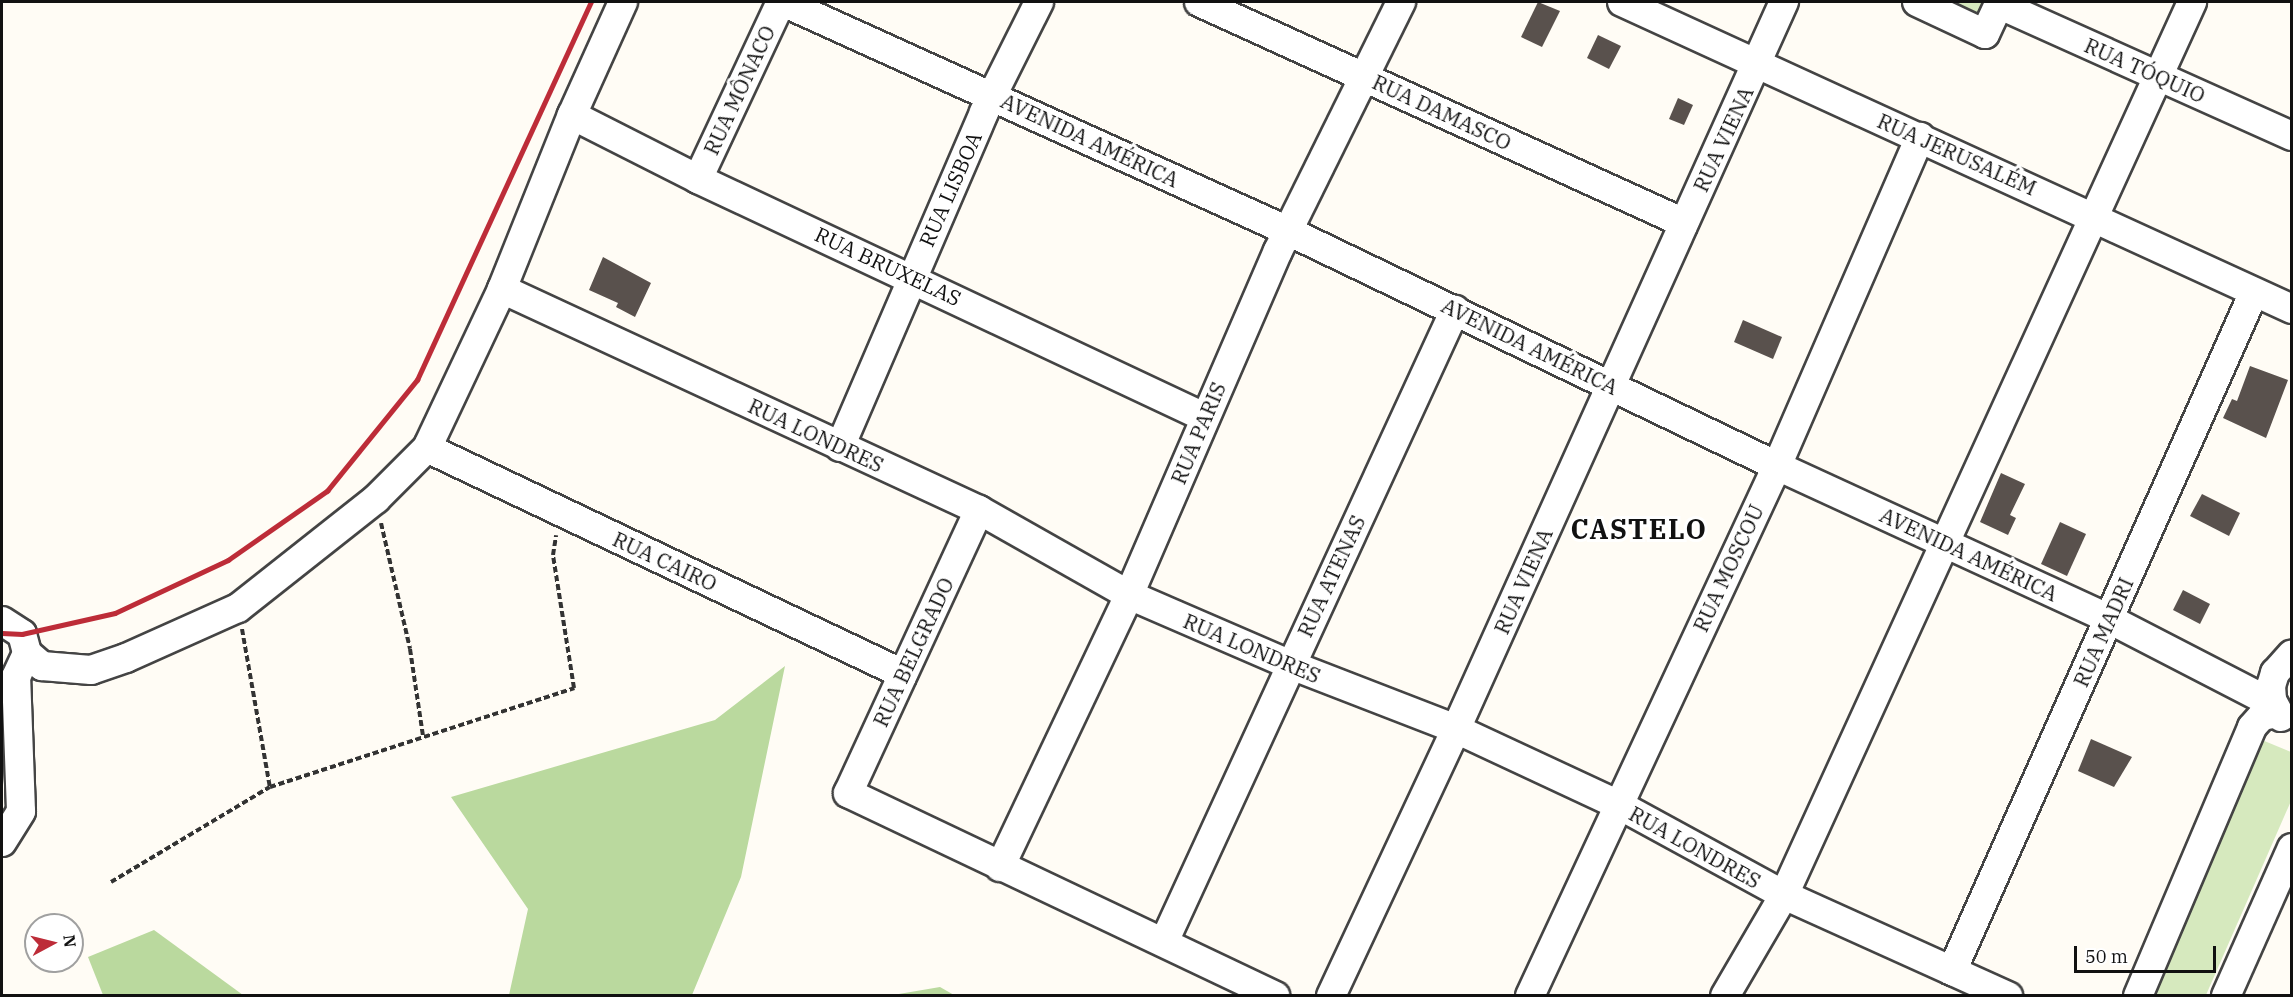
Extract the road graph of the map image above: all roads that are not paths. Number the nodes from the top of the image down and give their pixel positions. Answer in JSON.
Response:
{"nodes":[{"id":1,"x":623,"y":2,"type":"edge"},
{"id":2,"x":782,"y":2,"type":"edge"},
{"id":3,"x":1039,"y":2,"type":"edge"},
{"id":4,"x":1199,"y":2,"type":"edge"},
{"id":5,"x":1401,"y":2,"type":"edge"},
{"id":6,"x":1622,"y":2,"type":"edge"},
{"id":7,"x":1784,"y":2,"type":"edge"},
{"id":8,"x":1917,"y":2,"type":"edge"},
{"id":9,"x":2192,"y":2,"type":"edge"},
{"id":10,"x":1999,"y":3,"type":"edge"},
{"id":11,"x":1758,"y":63,"type":"junction"},
{"id":12,"x":1365,"y":77,"type":"junction"},
{"id":13,"x":2159,"y":78,"type":"junction"},
{"id":14,"x":993,"y":96,"type":"junction"},
{"id":15,"x":572,"y":115,"type":"junction"},
{"id":16,"x":2292,"y":136,"type":"edge"},
{"id":17,"x":1920,"y":137,"type":"junction"},
{"id":18,"x":698,"y":179,"type":"junction"},
{"id":19,"x":2094,"y":216,"type":"junction"},
{"id":20,"x":1684,"y":223,"type":"junction"},
{"id":21,"x":1288,"y":231,"type":"junction"},
{"id":22,"x":912,"y":276,"type":"junction"},
{"id":23,"x":502,"y":289,"type":"junction"},
{"id":24,"x":2254,"y":292,"type":"junction"},
{"id":25,"x":2292,"y":309,"type":"edge"},
{"id":26,"x":1455,"y":310,"type":"junction"},
{"id":27,"x":1610,"y":384,"type":"junction"},
{"id":28,"x":1204,"y":417,"type":"junction"},
{"id":29,"x":840,"y":447,"type":"junction"},
{"id":30,"x":427,"y":448,"type":"junction"},
{"id":31,"x":1777,"y":466,"type":"junction"},
{"id":32,"x":979,"y":510,"type":"junction"},
{"id":33,"x":1944,"y":542,"type":"junction"},
{"id":34,"x":1129,"y":595,"type":"junction"},
{"id":35,"x":2109,"y":619,"type":"junction"},
{"id":36,"x":5,"y":624,"type":"edge"},
{"id":37,"x":27,"y":654,"type":"junction"},
{"id":38,"x":2292,"y":654,"type":"edge"},
{"id":39,"x":1291,"y":665,"type":"junction"},
{"id":40,"x":903,"y":674,"type":"junction"},
{"id":41,"x":2280,"y":713,"type":"edge"},
{"id":42,"x":1456,"y":729,"type":"junction"},
{"id":43,"x":1619,"y":805,"type":"junction"},
{"id":44,"x":2,"y":842,"type":"edge"},
{"id":45,"x":2292,"y":848,"type":"edge"},
{"id":46,"x":1000,"y":867,"type":"junction"},
{"id":47,"x":1784,"y":895,"type":"junction"},
{"id":48,"x":1164,"y":942,"type":"junction"},
{"id":49,"x":1952,"y":971,"type":"junction"},
{"id":50,"x":1275,"y":996,"type":"edge"},
{"id":51,"x":1331,"y":996,"type":"edge"},
{"id":52,"x":1530,"y":996,"type":"edge"},
{"id":53,"x":1725,"y":996,"type":"edge"},
{"id":54,"x":2008,"y":996,"type":"edge"},
{"id":55,"x":2139,"y":996,"type":"edge"},
{"id":56,"x":2226,"y":996,"type":"edge"}],
"edges":[{"from":1,"to":15,"type":"street"},
{"from":2,"to":14,"type":"street","name":"AVENIDA AMÉRICA"},
{"from":2,"to":18,"type":"street","name":"RUA MÔNACO"},
{"from":3,"to":14,"type":"street","name":"RUA LISBOA"},
{"from":4,"to":12,"type":"street","name":"RUA DAMASCO"},
{"from":5,"to":12,"type":"street","name":"RUA PARIS"},
{"from":6,"to":11,"type":"street","name":"RUA JERUSALÉM"},
{"from":7,"to":11,"type":"street","name":"RUA VIENA"},
{"from":8,"to":10,"type":"street"},
{"from":9,"to":13,"type":"street"},
{"from":10,"to":13,"type":"street","name":"RUA TÓQUIO"},
{"from":11,"to":17,"type":"street","name":"RUA JERUSALÉM"},
{"from":11,"to":20,"type":"street","name":"RUA VIENA"},
{"from":12,"to":20,"type":"street","name":"RUA DAMASCO"},
{"from":12,"to":21,"type":"street","name":"RUA PARIS"},
{"from":13,"to":16,"type":"street","name":"RUA TÓQUIO"},
{"from":13,"to":19,"type":"street"},
{"from":14,"to":21,"type":"street","name":"AVENIDA AMÉRICA"},
{"from":14,"to":22,"type":"street","name":"RUA LISBOA"},
{"from":15,"to":18,"type":"street","name":"RUA BRUXELAS"},
{"from":15,"to":23,"type":"street"},
{"from":17,"to":19,"type":"street","name":"RUA JERUSALÉM"},
{"from":17,"to":31,"type":"street","name":"RUA MOSCOU"},
{"from":18,"to":22,"type":"street","name":"RUA BRUXELAS"},
{"from":19,"to":24,"type":"street","name":"RUA JERUSALÉM"},
{"from":19,"to":33,"type":"street"},
{"from":20,"to":27,"type":"street","name":"RUA VIENA"},
{"from":21,"to":26,"type":"street","name":"AVENIDA AMÉRICA"},
{"from":21,"to":28,"type":"street","name":"RUA PARIS"},
{"from":22,"to":28,"type":"street","name":"RUA BRUXELAS"},
{"from":22,"to":29,"type":"street","name":"RUA LISBOA"},
{"from":23,"to":29,"type":"street","name":"RUA LONDRES"},
{"from":23,"to":30,"type":"street"},
{"from":24,"to":25,"type":"street","name":"RUA JERUSALÉM"},
{"from":24,"to":35,"type":"street","name":"RUA MADRI"},
{"from":26,"to":27,"type":"street","name":"AVENIDA AMÉRICA"},
{"from":26,"to":39,"type":"street","name":"RUA ATENAS"},
{"from":27,"to":31,"type":"street","name":"AVENIDA AMÉRICA"},
{"from":27,"to":42,"type":"street","name":"RUA VIENA"},
{"from":28,"to":34,"type":"street","name":"RUA PARIS"},
{"from":29,"to":32,"type":"street","name":"RUA LONDRES"},
{"from":30,"to":37,"type":"street"},
{"from":30,"to":40,"type":"street","name":"RUA CAIRO"},
{"from":31,"to":33,"type":"street","name":"AVENIDA AMÉRICA"},
{"from":31,"to":43,"type":"street","name":"RUA MOSCOU"},
{"from":32,"to":34,"type":"street","name":"RUA LONDRES"},
{"from":32,"to":40,"type":"street","name":"RUA BELGRADO"},
{"from":33,"to":35,"type":"street","name":"AVENIDA AMÉRICA"},
{"from":33,"to":47,"type":"street"},
{"from":34,"to":39,"type":"street","name":"RUA LONDRES"},
{"from":34,"to":46,"type":"street","name":"RUA PARIS"},
{"from":35,"to":41,"type":"street","name":"AVENIDA AMÉRICA"},
{"from":35,"to":49,"type":"street","name":"RUA MADRI"},
{"from":36,"to":37,"type":"street"},
{"from":37,"to":44,"type":"street"},
{"from":38,"to":41,"type":"street"},
{"from":39,"to":42,"type":"street","name":"RUA LONDRES"},
{"from":39,"to":48,"type":"street","name":"RUA ATENAS"},
{"from":40,"to":46,"type":"street","name":"RUA BELGRADO"},
{"from":41,"to":55,"type":"street"},
{"from":42,"to":43,"type":"street","name":"RUA LONDRES"},
{"from":42,"to":51,"type":"street","name":"RUA VIENA"},
{"from":43,"to":47,"type":"street","name":"RUA LONDRES"},
{"from":43,"to":52,"type":"street","name":"RUA MOSCOU"},
{"from":45,"to":56,"type":"street"},
{"from":46,"to":48,"type":"street"},
{"from":47,"to":49,"type":"street","name":"RUA LONDRES"},
{"from":47,"to":53,"type":"street"},
{"from":48,"to":50,"type":"street"},
{"from":49,"to":54,"type":"street","name":"RUA LONDRES"}]}
